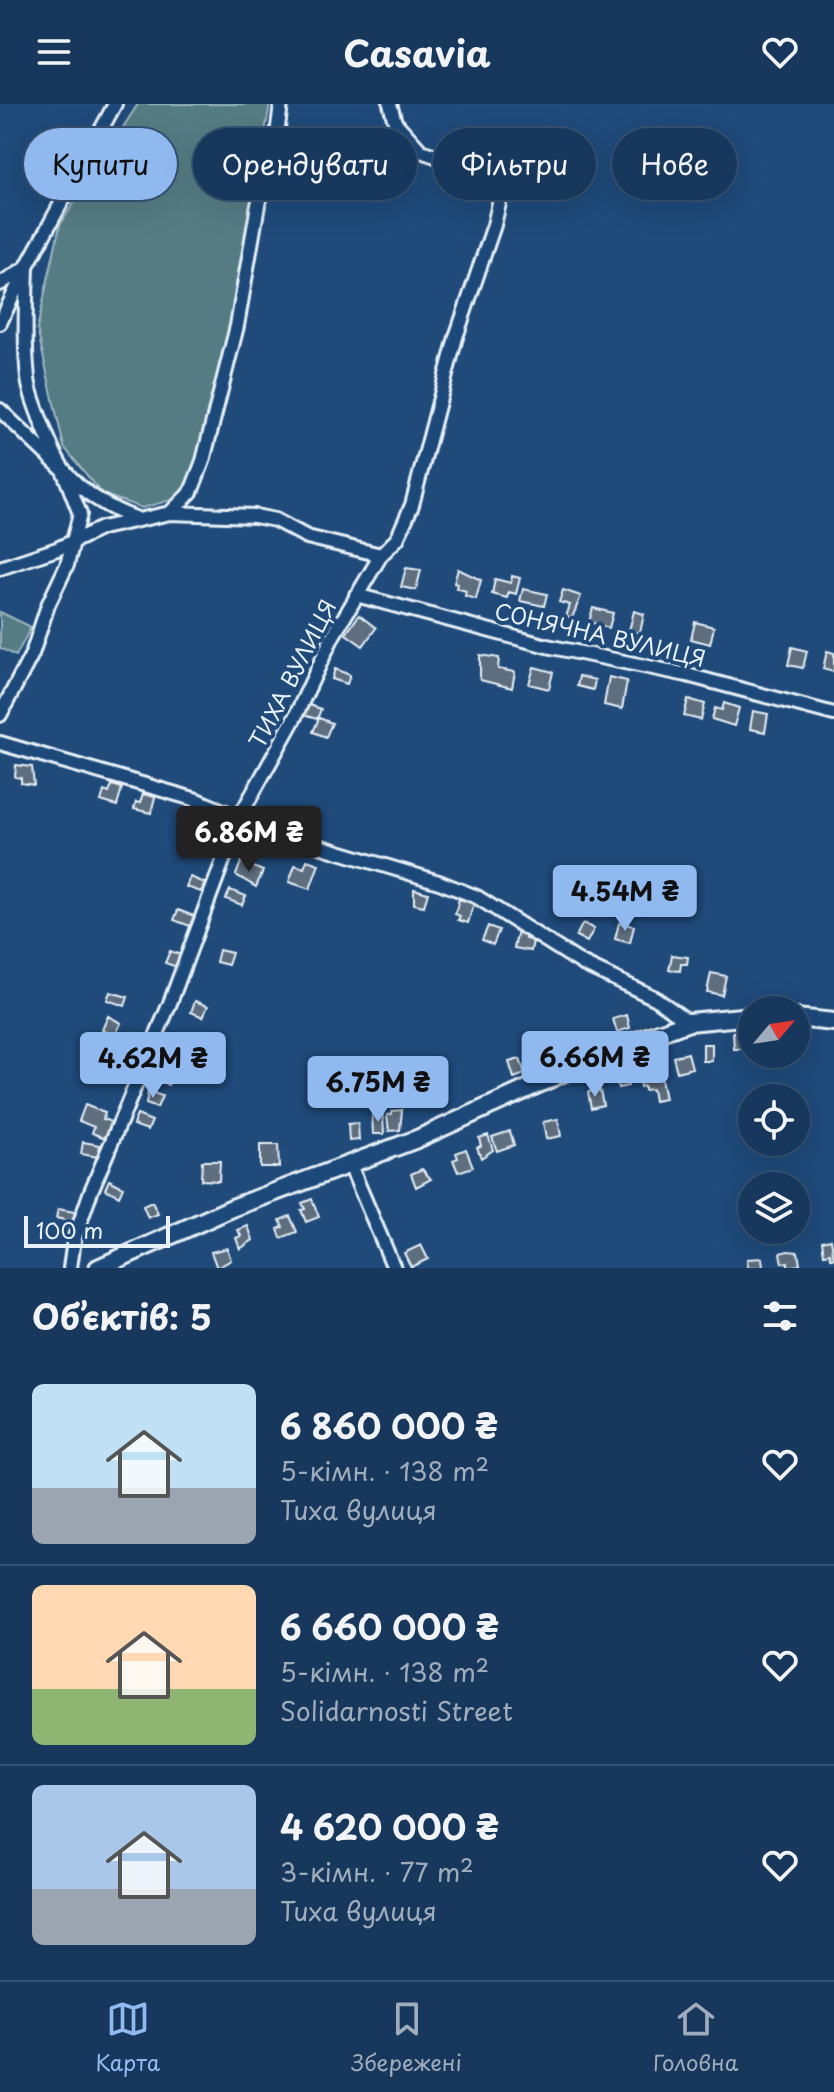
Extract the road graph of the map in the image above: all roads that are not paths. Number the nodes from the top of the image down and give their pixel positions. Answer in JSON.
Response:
{"nodes":[{"id":1,"x":115,"y":104,"type":"edge"},
{"id":2,"x":281,"y":104,"type":"edge"},
{"id":3,"x":390,"y":104,"type":"edge"},
{"id":4,"x":27,"y":266,"type":"junction"},
{"id":5,"x":0,"y":284,"type":"edge"},
{"id":6,"x":0,"y":323,"type":"edge"},
{"id":7,"x":0,"y":410,"type":"edge"},
{"id":8,"x":0,"y":422,"type":"edge"},
{"id":9,"x":26,"y":433,"type":"junction"},
{"id":10,"x":63,"y":470,"type":"junction"},
{"id":11,"x":170,"y":513,"type":"junction"},
{"id":12,"x":135,"y":518,"type":"junction"},
{"id":13,"x":75,"y":539,"type":"junction"},
{"id":14,"x":381,"y":555,"type":"junction"},
{"id":15,"x":0,"y":568,"type":"edge"},
{"id":16,"x":356,"y":595,"type":"junction"},
{"id":17,"x":834,"y":714,"type":"edge"},
{"id":18,"x":0,"y":715,"type":"edge"},
{"id":19,"x":0,"y":743,"type":"edge"},
{"id":20,"x":14,"y":750,"type":"junction"},
{"id":21,"x":0,"y":755,"type":"edge"},
{"id":22,"x":239,"y":818,"type":"junction"},
{"id":23,"x":738,"y":1017,"type":"edge"},
{"id":24,"x":810,"y":1019,"type":"edge"},
{"id":25,"x":689,"y":1022,"type":"junction"},
{"id":26,"x":834,"y":1022,"type":"edge"},
{"id":27,"x":350,"y":1165,"type":"junction"},
{"id":28,"x":70,"y":1268,"type":"edge"},
{"id":29,"x":98,"y":1268,"type":"edge"},
{"id":30,"x":394,"y":1268,"type":"edge"}],
"edges":[{"from":1,"to":4,"type":"street"},
{"from":2,"to":11,"type":"street"},
{"from":3,"to":14,"type":"street","name":"ТИХА ВУЛИЦЯ"},
{"from":4,"to":5,"type":"street"},
{"from":4,"to":6,"type":"street"},
{"from":4,"to":10,"type":"street"},
{"from":7,"to":9,"type":"street"},
{"from":8,"to":9,"type":"street"},
{"from":9,"to":10,"type":"street"},
{"from":10,"to":12,"type":"street"},
{"from":10,"to":13,"type":"street"},
{"from":11,"to":12,"type":"street"},
{"from":11,"to":14,"type":"street"},
{"from":12,"to":13,"type":"street"},
{"from":13,"to":15,"type":"street"},
{"from":13,"to":18,"type":"street"},
{"from":14,"to":16,"type":"street","name":"ТИХА ВУЛИЦЯ"},
{"from":16,"to":17,"type":"street","name":"СОНЯЧНА ВУЛИЦЯ"},
{"from":16,"to":22,"type":"street","name":"ТИХА ВУЛИЦЯ"},
{"from":19,"to":20,"type":"street"},
{"from":20,"to":21,"type":"street"},
{"from":20,"to":22,"type":"street"},
{"from":22,"to":25,"type":"street"},
{"from":22,"to":28,"type":"street","name":"ТИХА ВУЛИЦЯ"},
{"from":23,"to":25,"type":"main road"},
{"from":24,"to":26,"type":"main road"},
{"from":25,"to":27,"type":"main road"},
{"from":27,"to":29,"type":"main road"},
{"from":27,"to":30,"type":"street"}]}
